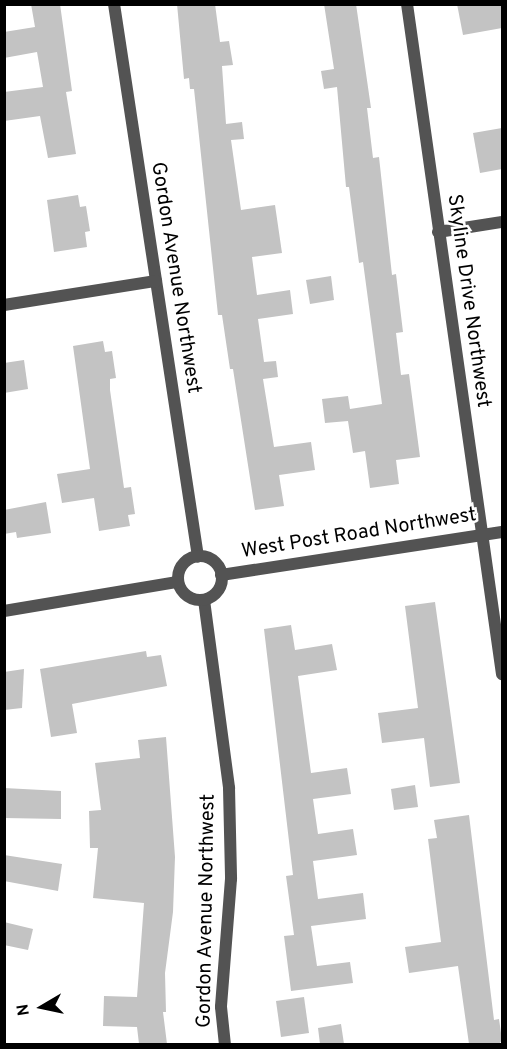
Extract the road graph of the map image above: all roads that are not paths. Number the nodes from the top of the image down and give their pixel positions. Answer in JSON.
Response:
{"nodes":[{"id":1,"x":114,"y":4,"type":"edge"},
{"id":2,"x":407,"y":4,"type":"edge"},
{"id":3,"x":502,"y":222,"type":"edge"},
{"id":4,"x":438,"y":232,"type":"junction"},
{"id":5,"x":156,"y":280,"type":"junction"},
{"id":6,"x":4,"y":305,"type":"edge"},
{"id":7,"x":502,"y":532,"type":"edge"},
{"id":8,"x":483,"y":535,"type":"junction"},
{"id":9,"x":198,"y":557,"type":"junction"},
{"id":10,"x":221,"y":575,"type":"junction"},
{"id":11,"x":178,"y":582,"type":"junction"},
{"id":12,"x":204,"y":600,"type":"junction"},
{"id":13,"x":4,"y":611,"type":"edge"},
{"id":14,"x":502,"y":674,"type":"edge"},
{"id":15,"x":225,"y":1044,"type":"edge"}],
"edges":[{"from":1,"to":5,"type":"street","name":"Gordon Avenue Northwest"},
{"from":2,"to":4,"type":"street","name":"Skyline Drive Northwest"},
{"from":3,"to":4,"type":"street"},
{"from":4,"to":8,"type":"street","name":"Skyline Drive Northwest"},
{"from":5,"to":6,"type":"street"},
{"from":5,"to":9,"type":"street","name":"Gordon Avenue Northwest"},
{"from":7,"to":8,"type":"street","name":"West Post Road Northwest"},
{"from":8,"to":10,"type":"street","name":"West Post Road Northwest"},
{"from":8,"to":14,"type":"street","name":"Skyline Drive Northwest"},
{"from":9,"to":10,"type":"street"},
{"from":9,"to":11,"type":"street"},
{"from":10,"to":12,"type":"street"},
{"from":11,"to":12,"type":"street"},
{"from":11,"to":13,"type":"street"},
{"from":12,"to":15,"type":"street","name":"Gordon Avenue Northwest"}]}
